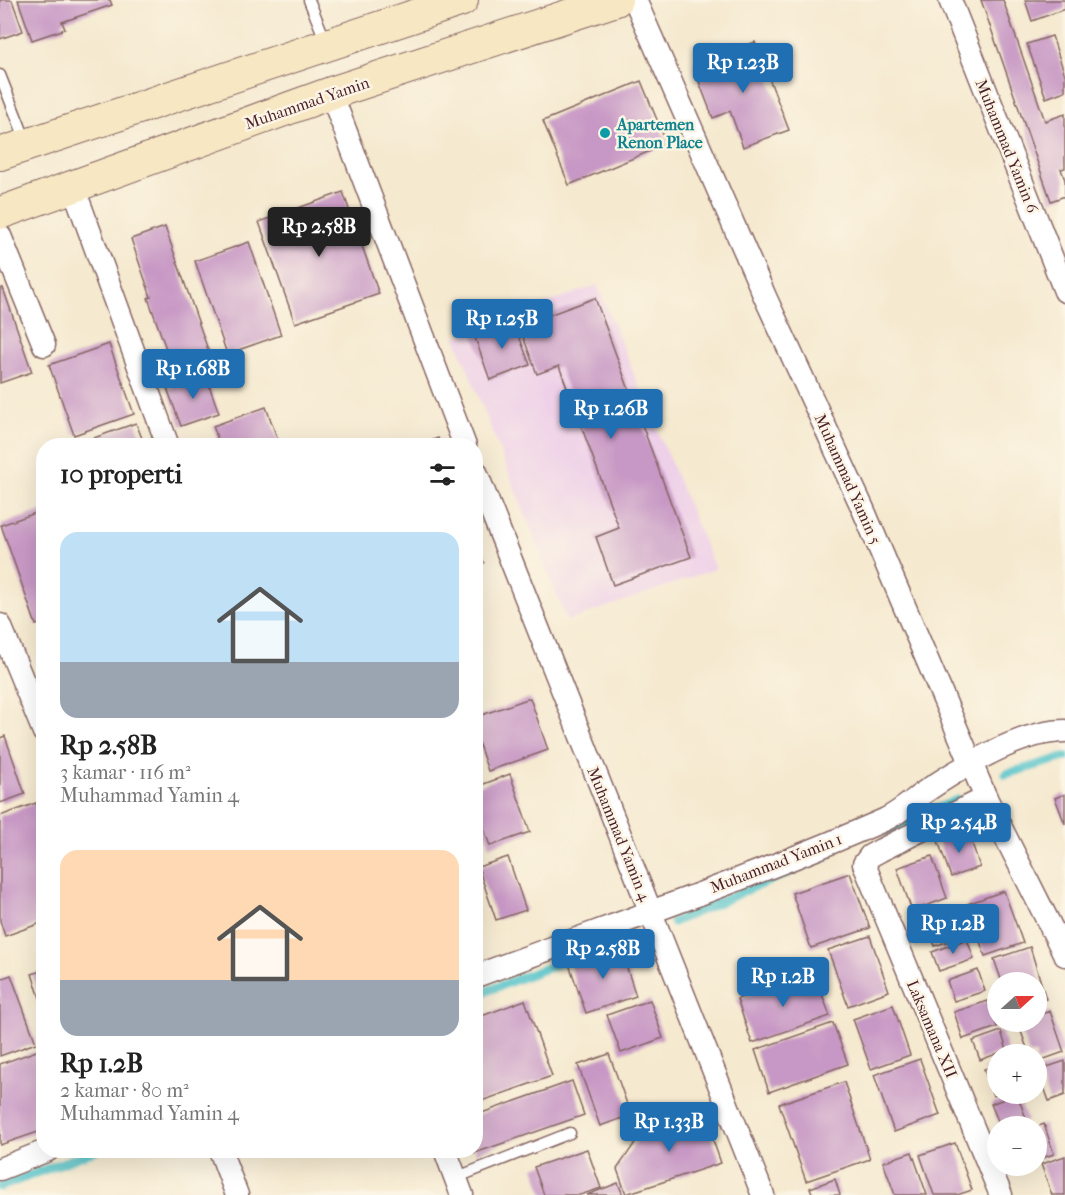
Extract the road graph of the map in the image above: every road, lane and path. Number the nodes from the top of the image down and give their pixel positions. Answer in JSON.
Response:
{"nodes":[{"id":1,"x":309,"y":0,"type":"edge"},
{"id":2,"x":462,"y":0,"type":"edge"},
{"id":3,"x":616,"y":0,"type":"edge"},
{"id":4,"x":635,"y":0,"type":"edge"},
{"id":5,"x":950,"y":0,"type":"edge"},
{"id":6,"x":328,"y":45,"type":"junction"},
{"id":7,"x":0,"y":75,"type":"edge"},
{"id":8,"x":331,"y":93,"type":"junction"},
{"id":9,"x":14,"y":150,"type":"edge"},
{"id":10,"x":73,"y":186,"type":"junction"},
{"id":11,"x":0,"y":213,"type":"edge"},
{"id":12,"x":0,"y":236,"type":"edge"},
{"id":13,"x":1065,"y":291,"type":"edge"},
{"id":14,"x":44,"y":345,"type":"dead end"},
{"id":15,"x":165,"y":438,"type":"edge"},
{"id":16,"x":462,"y":438,"type":"edge"},
{"id":17,"x":483,"y":490,"type":"edge"},
{"id":18,"x":0,"y":624,"type":"edge"},
{"id":19,"x":36,"y":712,"type":"edge"},
{"id":20,"x":1065,"y":731,"type":"edge"},
{"id":21,"x":971,"y":764,"type":"junction"},
{"id":22,"x":986,"y":798,"type":"junction"},
{"id":23,"x":649,"y":911,"type":"junction"},
{"id":24,"x":1065,"y":955,"type":"edge"},
{"id":25,"x":483,"y":973,"type":"edge"},
{"id":26,"x":570,"y":1133,"type":"dead end"},
{"id":27,"x":36,"y":1155,"type":"edge"},
{"id":28,"x":223,"y":1158,"type":"edge"},
{"id":29,"x":448,"y":1158,"type":"edge"},
{"id":30,"x":0,"y":1169,"type":"edge"},
{"id":31,"x":459,"y":1186,"type":"edge"},
{"id":32,"x":237,"y":1195,"type":"edge"},
{"id":33,"x":763,"y":1195,"type":"edge"},
{"id":34,"x":1001,"y":1195,"type":"edge"}],
"edges":[{"from":1,"to":6,"type":"lane"},
{"from":2,"to":6,"type":"main road"},
{"from":3,"to":8,"type":"main road","name":"Muhammad Yamin"},
{"from":4,"to":21,"type":"street","name":"Muhammad Yamin 5"},
{"from":5,"to":13,"type":"street","name":"Muhammad Yamin 6"},
{"from":6,"to":9,"type":"main road"},
{"from":7,"to":9,"type":"lane"},
{"from":8,"to":10,"type":"main road","name":"Muhammad Yamin"},
{"from":8,"to":16,"type":"street"},
{"from":10,"to":11,"type":"main road","name":"Muhammad Yamin"},
{"from":10,"to":15,"type":"street"},
{"from":12,"to":14,"type":"street"},
{"from":17,"to":23,"type":"street","name":"Muhammad Yamin 4"},
{"from":18,"to":19,"type":"street"},
{"from":20,"to":21,"type":"street","name":"Muhammad Yamin 1"},
{"from":21,"to":22,"type":"street","name":"Muhammad Yamin 5"},
{"from":21,"to":23,"type":"street","name":"Muhammad Yamin 1"},
{"from":22,"to":24,"type":"street","name":"Muhammad Yamin 5"},
{"from":22,"to":34,"type":"street","name":"Laksamana XII"},
{"from":23,"to":25,"type":"street","name":"Muhammad Yamin 1"},
{"from":23,"to":33,"type":"street","name":"Muhammad Yamin 4"},
{"from":26,"to":31,"type":"lane"},
{"from":27,"to":30,"type":"street"},
{"from":28,"to":32,"type":"street"},
{"from":29,"to":31,"type":"street"}]}
